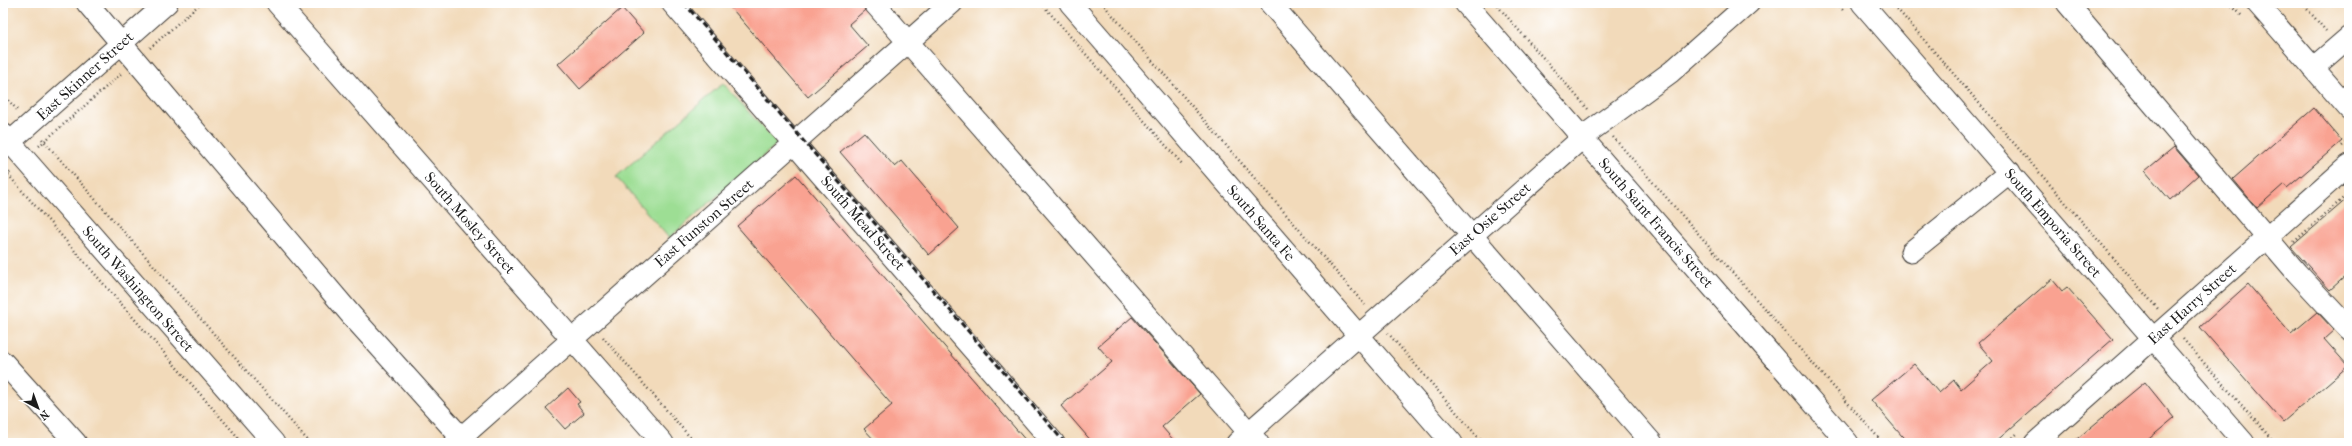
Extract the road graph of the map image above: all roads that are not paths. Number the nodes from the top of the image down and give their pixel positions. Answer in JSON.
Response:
{"nodes":[{"id":1,"x":87,"y":3,"type":"edge"},
{"id":2,"x":167,"y":3,"type":"edge"},
{"id":3,"x":277,"y":3,"type":"edge"},
{"id":4,"x":672,"y":3,"type":"edge"},
{"id":5,"x":874,"y":3,"type":"edge"},
{"id":6,"x":952,"y":3,"type":"edge"},
{"id":7,"x":1070,"y":3,"type":"edge"},
{"id":8,"x":1270,"y":3,"type":"edge"},
{"id":9,"x":1465,"y":3,"type":"edge"},
{"id":10,"x":1749,"y":3,"type":"edge"},
{"id":11,"x":1862,"y":3,"type":"edge"},
{"id":12,"x":2066,"y":3,"type":"edge"},
{"id":13,"x":2257,"y":3,"type":"edge"},
{"id":14,"x":2349,"y":37,"type":"edge"},
{"id":15,"x":908,"y":42,"type":"junction"},
{"id":16,"x":122,"y":43,"type":"junction"},
{"id":17,"x":2313,"y":68,"type":"junction"},
{"id":18,"x":2349,"y":109,"type":"edge"},
{"id":19,"x":1582,"y":138,"type":"junction"},
{"id":20,"x":5,"y":142,"type":"edge"},
{"id":21,"x":794,"y":143,"type":"junction"},
{"id":22,"x":2349,"y":165,"type":"edge"},
{"id":23,"x":2010,"y":172,"type":"junction"},
{"id":24,"x":1472,"y":235,"type":"junction"},
{"id":25,"x":2267,"y":237,"type":"junction"},
{"id":26,"x":1911,"y":252,"type":"dead end"},
{"id":27,"x":2349,"y":329,"type":"edge"},
{"id":28,"x":1358,"y":335,"type":"junction"},
{"id":29,"x":2154,"y":338,"type":"junction"},
{"id":30,"x":573,"y":340,"type":"junction"},
{"id":31,"x":3,"y":362,"type":"edge"},
{"id":32,"x":1248,"y":440,"type":"edge"},
{"id":33,"x":2043,"y":440,"type":"edge"},
{"id":34,"x":461,"y":441,"type":"edge"},
{"id":35,"x":76,"y":443,"type":"edge"},
{"id":36,"x":274,"y":443,"type":"edge"},
{"id":37,"x":663,"y":443,"type":"edge"},
{"id":38,"x":1054,"y":443,"type":"edge"},
{"id":39,"x":1452,"y":443,"type":"edge"},
{"id":40,"x":1652,"y":443,"type":"edge"},
{"id":41,"x":1848,"y":443,"type":"edge"},
{"id":42,"x":2244,"y":443,"type":"edge"}],
"edges":[{"from":1,"to":16,"type":"street"},
{"from":2,"to":16,"type":"street","name":"East Skinner Street"},
{"from":3,"to":30,"type":"street","name":"South Mosley Street"},
{"from":4,"to":21,"type":"street","name":"South Mead Street"},
{"from":5,"to":15,"type":"street"},
{"from":6,"to":15,"type":"street","name":"East Funston Street"},
{"from":7,"to":28,"type":"street","name":"South Santa Fe"},
{"from":8,"to":24,"type":"street"},
{"from":9,"to":19,"type":"street","name":"South Saint Francis Street"},
{"from":10,"to":19,"type":"street","name":"East Osie Street"},
{"from":11,"to":23,"type":"street","name":"South Emporia Street"},
{"from":12,"to":25,"type":"street"},
{"from":13,"to":17,"type":"street"},
{"from":14,"to":17,"type":"street"},
{"from":15,"to":21,"type":"street","name":"East Funston Street"},
{"from":15,"to":32,"type":"street"},
{"from":16,"to":20,"type":"street","name":"East Skinner Street"},
{"from":16,"to":34,"type":"street"},
{"from":17,"to":18,"type":"street"},
{"from":19,"to":24,"type":"street","name":"East Osie Street"},
{"from":19,"to":41,"type":"street","name":"South Saint Francis Street"},
{"from":20,"to":36,"type":"street","name":"South Washington Street"},
{"from":21,"to":30,"type":"street","name":"East Funston Street"},
{"from":21,"to":38,"type":"street","name":"South Mead Street"},
{"from":22,"to":25,"type":"street","name":"East Harry Street"},
{"from":23,"to":26,"type":"street"},
{"from":23,"to":29,"type":"street","name":"South Emporia Street"},
{"from":24,"to":28,"type":"street","name":"East Osie Street"},
{"from":24,"to":40,"type":"street"},
{"from":25,"to":27,"type":"street"},
{"from":25,"to":29,"type":"street","name":"East Harry Street"},
{"from":28,"to":32,"type":"street","name":"East Osie Street"},
{"from":28,"to":39,"type":"street","name":"South Santa Fe"},
{"from":29,"to":33,"type":"street","name":"East Harry Street"},
{"from":29,"to":42,"type":"street","name":"South Emporia Street"},
{"from":30,"to":34,"type":"street","name":"East Funston Street"},
{"from":30,"to":37,"type":"street","name":"South Mosley Street"},
{"from":31,"to":35,"type":"street"}]}
